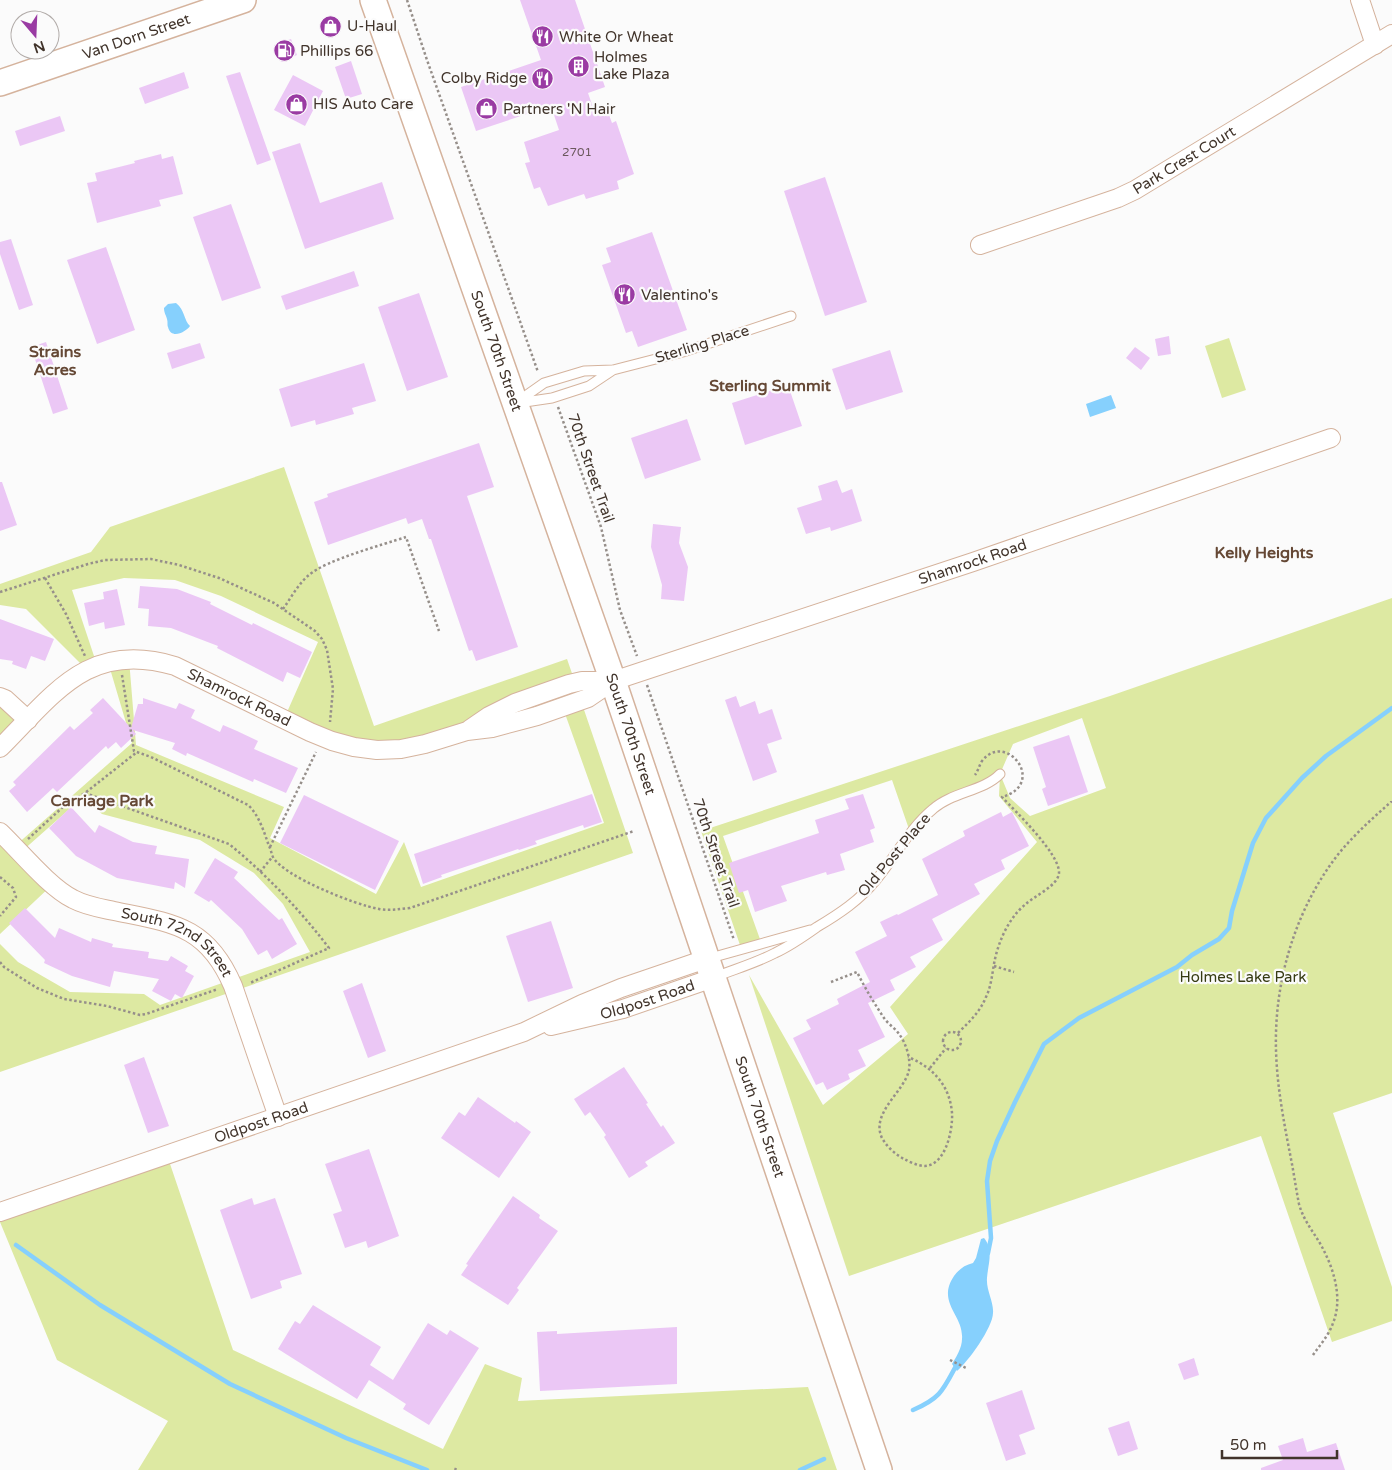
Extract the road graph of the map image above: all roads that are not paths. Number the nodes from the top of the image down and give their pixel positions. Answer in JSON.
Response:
{"nodes":[{"id":1,"x":243,"y":0,"type":"edge"},
{"id":2,"x":373,"y":0,"type":"edge"},
{"id":3,"x":1360,"y":0,"type":"edge"},
{"id":4,"x":1392,"y":34,"type":"edge"},
{"id":5,"x":1375,"y":45,"type":"junction"},
{"id":6,"x":0,"y":83,"type":"edge"},
{"id":7,"x":980,"y":245,"type":"dead end"},
{"id":8,"x":791,"y":316,"type":"dead end"},
{"id":9,"x":613,"y":370,"type":"junction"},
{"id":10,"x":515,"y":404,"type":"junction"},
{"id":11,"x":1331,"y":438,"type":"dead end"},
{"id":12,"x":613,"y":682,"type":"junction"},
{"id":13,"x":0,"y":697,"type":"edge"},
{"id":14,"x":28,"y":720,"type":"junction"},
{"id":15,"x":0,"y":748,"type":"edge"},
{"id":16,"x":1000,"y":774,"type":"dead end"},
{"id":17,"x":0,"y":832,"type":"edge"},
{"id":18,"x":817,"y":928,"type":"junction"},
{"id":19,"x":709,"y":969,"type":"junction"},
{"id":20,"x":278,"y":1117,"type":"junction"},
{"id":21,"x":0,"y":1212,"type":"edge"},
{"id":22,"x":878,"y":1470,"type":"edge"}],
"edges":[{"from":1,"to":6,"type":"main road","name":"Van Dorn Street"},
{"from":2,"to":10,"type":"main road","name":"South 70th Street"},
{"from":3,"to":5,"type":"street"},
{"from":4,"to":5,"type":"street","name":"Park Crest Court"},
{"from":5,"to":7,"type":"street","name":"Park Crest Court"},
{"from":8,"to":9,"type":"lane","name":"Sterling Place"},
{"from":9,"to":10,"type":"lane","name":"Sterling Place"},
{"from":9,"to":10,"type":"lane","name":"Sterling Place"},
{"from":10,"to":12,"type":"main road","name":"South 70th Street"},
{"from":11,"to":12,"type":"street","name":"Shamrock Road"},
{"from":12,"to":14,"type":"street","name":"Shamrock Road"},
{"from":12,"to":19,"type":"main road","name":"South 70th Street"},
{"from":13,"to":14,"type":"street"},
{"from":14,"to":15,"type":"street","name":"Shamrock Road"},
{"from":16,"to":18,"type":"lane","name":"Old Post Place"},
{"from":17,"to":20,"type":"street","name":"South 72nd Street"},
{"from":18,"to":19,"type":"lane","name":"Old Post Place"},
{"from":18,"to":19,"type":"lane","name":"Old Post Place"},
{"from":19,"to":20,"type":"street","name":"Oldpost Road"},
{"from":19,"to":22,"type":"main road","name":"South 70th Street"},
{"from":20,"to":21,"type":"street","name":"Oldpost Road"}]}
